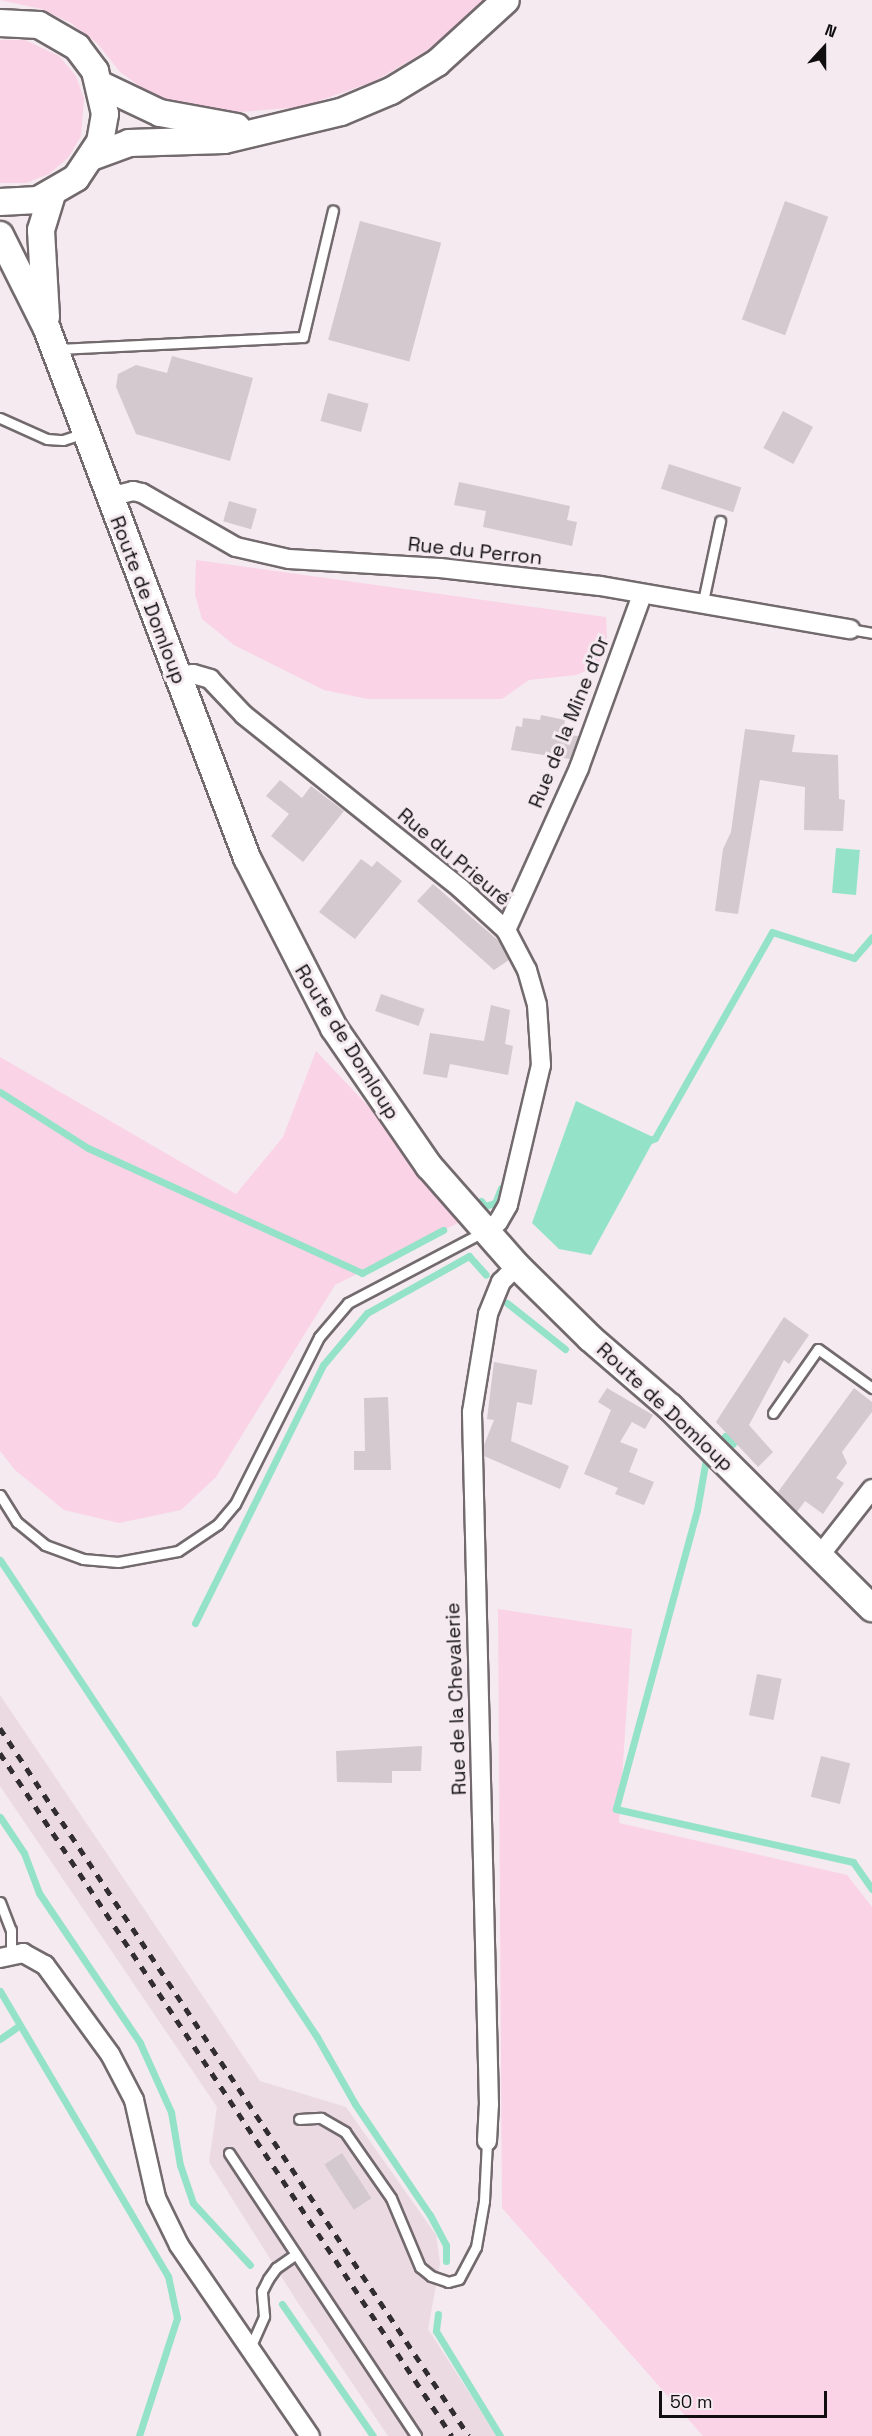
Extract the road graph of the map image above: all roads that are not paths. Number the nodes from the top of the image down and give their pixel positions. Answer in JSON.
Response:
{"nodes":[{"id":1,"x":506,"y":0,"type":"edge"},
{"id":2,"x":0,"y":23,"type":"edge"},
{"id":3,"x":101,"y":85,"type":"junction"},
{"id":4,"x":270,"y":131,"type":"junction"},
{"id":5,"x":94,"y":156,"type":"junction"},
{"id":6,"x":52,"y":195,"type":"junction"},
{"id":7,"x":0,"y":202,"type":"edge"},
{"id":8,"x":333,"y":210,"type":"dead end"},
{"id":9,"x":0,"y":235,"type":"edge"},
{"id":10,"x":51,"y":339,"type":"junction"},
{"id":11,"x":0,"y":418,"type":"edge"},
{"id":12,"x":86,"y":433,"type":"junction"},
{"id":13,"x":110,"y":497,"type":"junction"},
{"id":14,"x":720,"y":521,"type":"dead end"},
{"id":15,"x":642,"y":596,"type":"junction"},
{"id":16,"x":702,"y":606,"type":"junction"},
{"id":17,"x":850,"y":629,"type":"joint"},
{"id":18,"x":872,"y":633,"type":"edge"},
{"id":19,"x":177,"y":676,"type":"junction"},
{"id":20,"x":506,"y":930,"type":"junction"},
{"id":21,"x":485,"y":1231,"type":"junction"},
{"id":22,"x":517,"y":1266,"type":"junction"},
{"id":23,"x":872,"y":1388,"type":"edge"},
{"id":24,"x":772,"y":1413,"type":"dead end"},
{"id":25,"x":872,"y":1489,"type":"edge"},
{"id":26,"x":0,"y":1496,"type":"edge"},
{"id":27,"x":820,"y":1555,"type":"junction"},
{"id":28,"x":872,"y":1608,"type":"edge"},
{"id":29,"x":0,"y":1902,"type":"edge"},
{"id":30,"x":5,"y":1957,"type":"edge"},
{"id":31,"x":299,"y":2119,"type":"dead end"},
{"id":32,"x":487,"y":2141,"type":"joint"},
{"id":33,"x":229,"y":2153,"type":"dead end"},
{"id":34,"x":296,"y":2254,"type":"junction"},
{"id":35,"x":250,"y":2348,"type":"junction"},
{"id":36,"x":310,"y":2436,"type":"edge"},
{"id":37,"x":416,"y":2436,"type":"edge"}],
"edges":[{"from":1,"to":4,"type":"street"},
{"from":2,"to":3,"type":"street"},
{"from":3,"to":4,"type":"street"},
{"from":3,"to":5,"type":"street"},
{"from":4,"to":5,"type":"street"},
{"from":5,"to":6,"type":"street"},
{"from":6,"to":7,"type":"street"},
{"from":6,"to":10,"type":"street","name":"Route de Domloup"},
{"from":8,"to":10,"type":"lane"},
{"from":9,"to":10,"type":"street","name":"Route de Domloup"},
{"from":10,"to":12,"type":"street","name":"Route de Domloup"},
{"from":11,"to":12,"type":"lane"},
{"from":12,"to":13,"type":"street","name":"Route de Domloup"},
{"from":13,"to":15,"type":"street","name":"Rue du Perron"},
{"from":13,"to":19,"type":"street","name":"Route de Domloup"},
{"from":14,"to":16,"type":"lane"},
{"from":15,"to":16,"type":"street","name":"Rue du Perron"},
{"from":15,"to":20,"type":"street","name":"Rue de la Mine d'Or"},
{"from":16,"to":17,"type":"street","name":"Rue du Perron"},
{"from":17,"to":18,"type":"lane"},
{"from":19,"to":20,"type":"street","name":"Rue du Prieuré"},
{"from":19,"to":21,"type":"street","name":"Route de Domloup"},
{"from":20,"to":21,"type":"street","name":"Rue du Prieuré"},
{"from":21,"to":22,"type":"street","name":"Route de Domloup"},
{"from":21,"to":26,"type":"lane"},
{"from":22,"to":27,"type":"street","name":"Route de Domloup"},
{"from":22,"to":32,"type":"street","name":"Rue de la Chevalerie"},
{"from":23,"to":24,"type":"lane"},
{"from":25,"to":27,"type":"street"},
{"from":27,"to":28,"type":"street","name":"Route de Domloup"},
{"from":29,"to":30,"type":"lane"},
{"from":30,"to":35,"type":"street"},
{"from":31,"to":32,"type":"lane"},
{"from":33,"to":34,"type":"lane"},
{"from":34,"to":35,"type":"lane"},
{"from":34,"to":37,"type":"lane"},
{"from":35,"to":36,"type":"street"}]}
